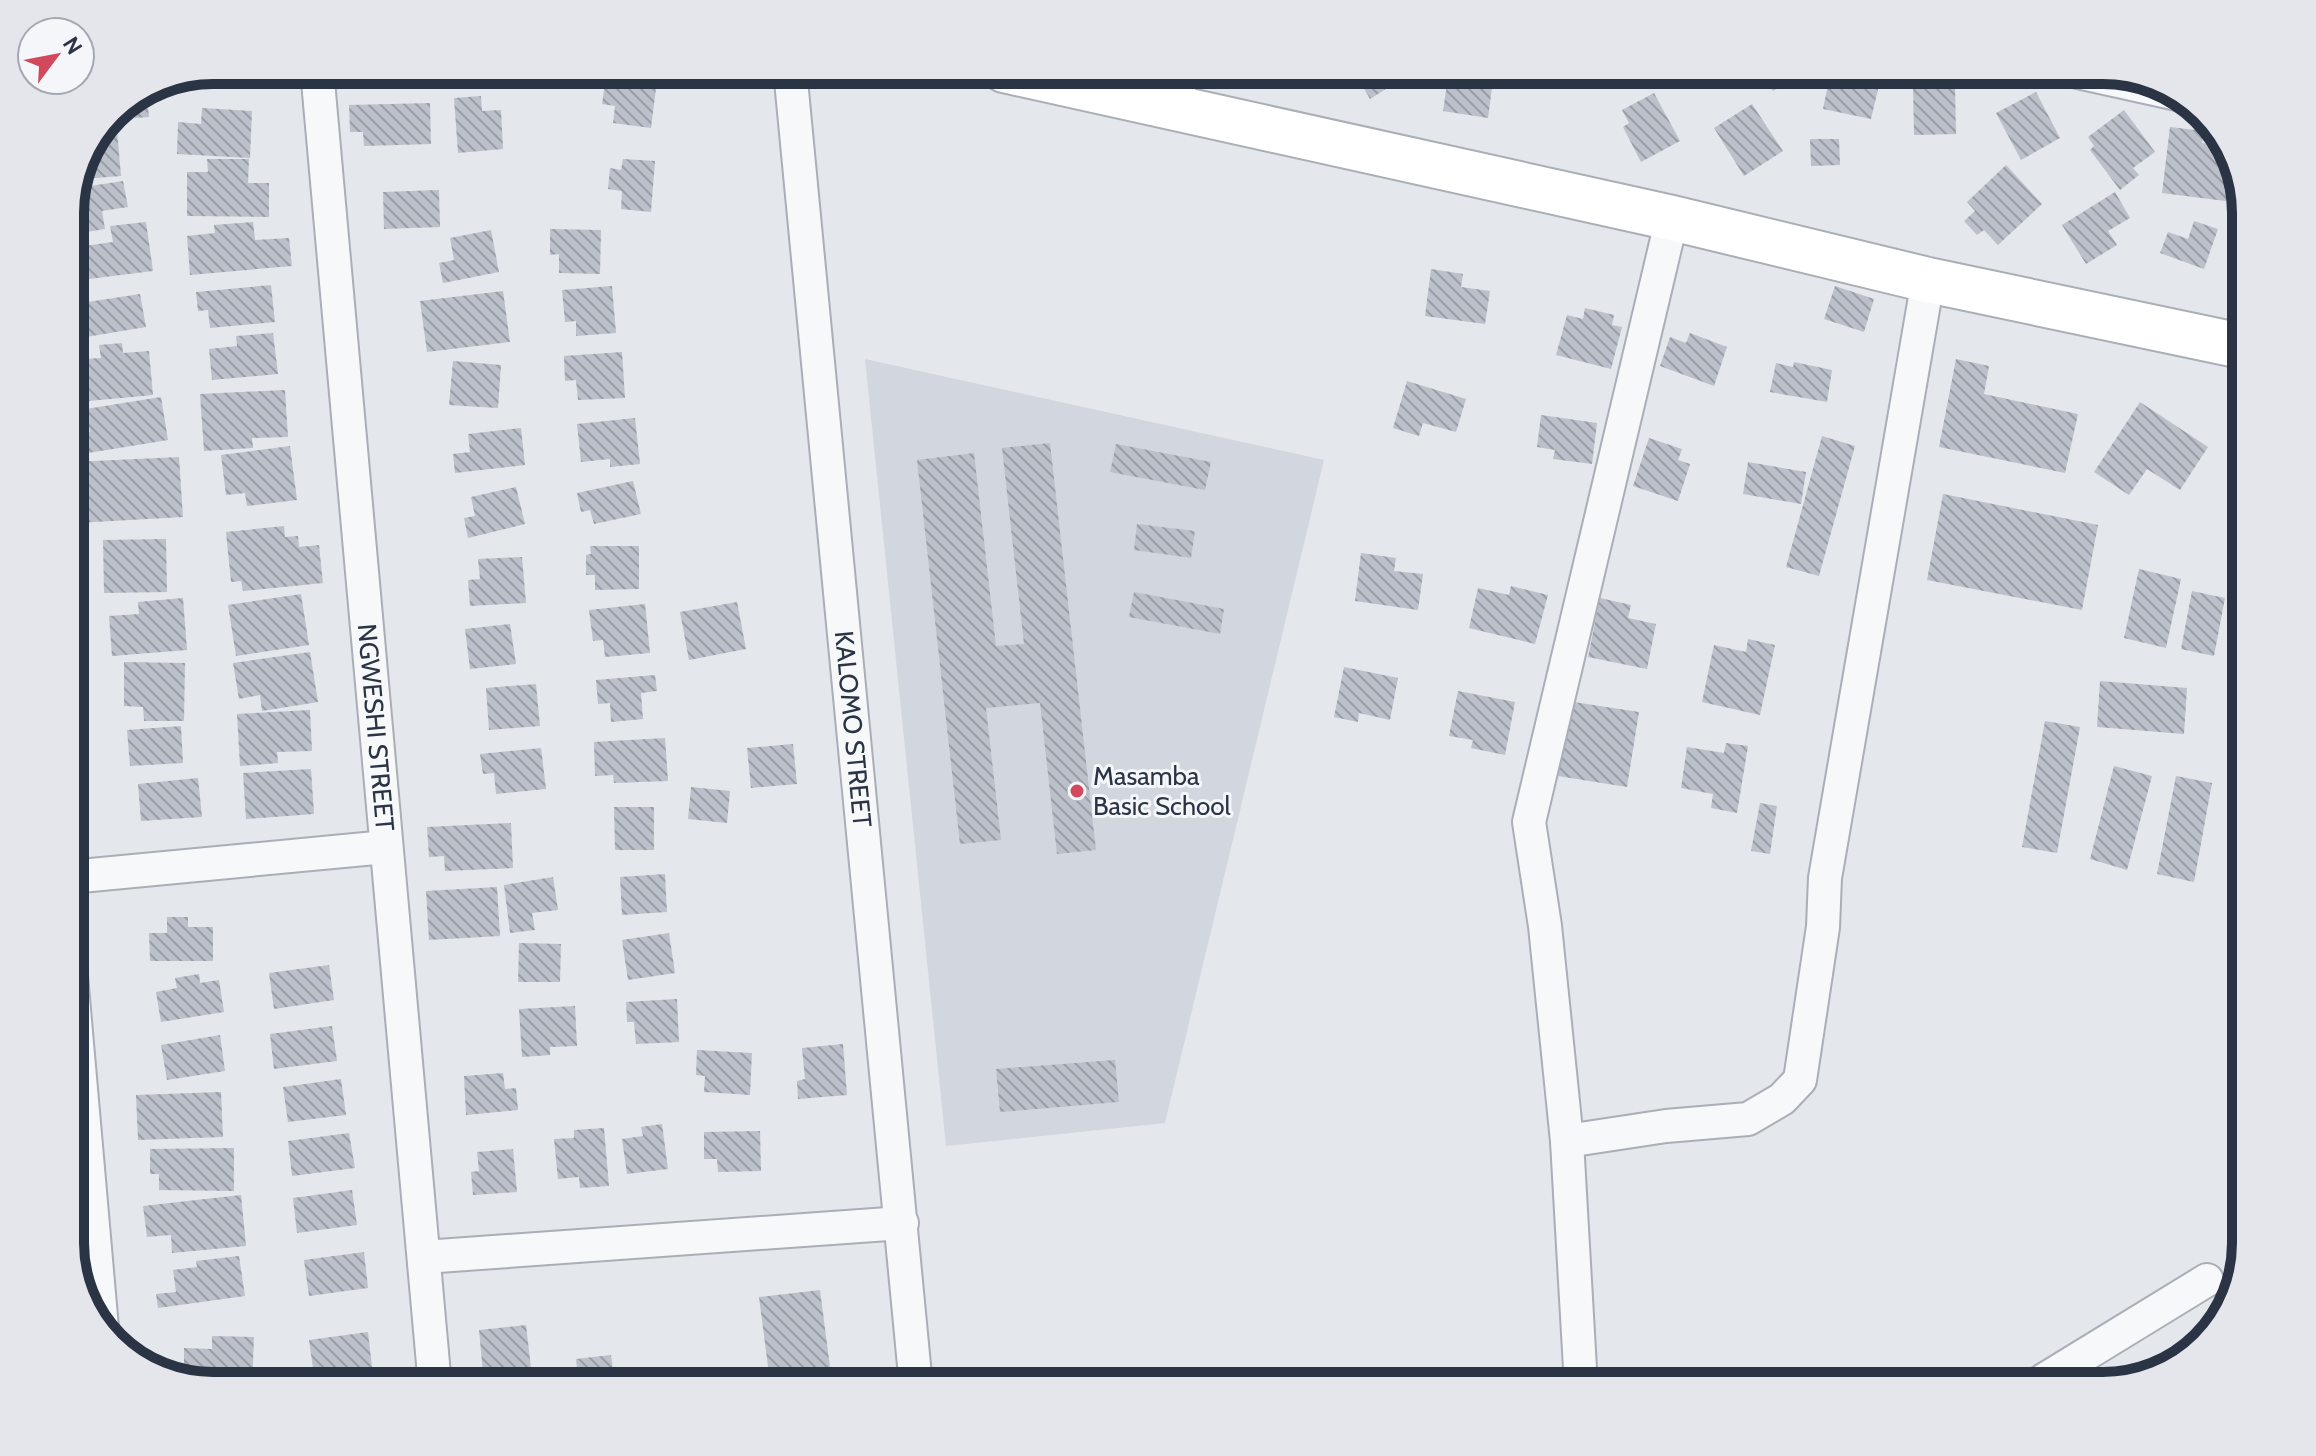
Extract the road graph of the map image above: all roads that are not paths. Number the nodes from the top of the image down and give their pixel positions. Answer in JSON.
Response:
{"nodes":[{"id":1,"x":318,"y":84,"type":"edge"},
{"id":2,"x":791,"y":84,"type":"edge"},
{"id":3,"x":1140,"y":84,"type":"edge"},
{"id":4,"x":1179,"y":88,"type":"edge"},
{"id":5,"x":1672,"y":218,"type":"junction"},
{"id":6,"x":1928,"y":280,"type":"junction"},
{"id":7,"x":2232,"y":344,"type":"edge"},
{"id":8,"x":386,"y":847,"type":"junction"},
{"id":9,"x":84,"y":876,"type":"edge"},
{"id":10,"x":84,"y":1123,"type":"edge"},
{"id":11,"x":1567,"y":1141,"type":"junction"},
{"id":12,"x":902,"y":1223,"type":"junction"},
{"id":13,"x":424,"y":1257,"type":"junction"},
{"id":14,"x":2207,"y":1280,"type":"dead end"},
{"id":15,"x":100,"y":1306,"type":"edge"},
{"id":16,"x":434,"y":1372,"type":"edge"},
{"id":17,"x":915,"y":1372,"type":"edge"},
{"id":18,"x":1580,"y":1372,"type":"edge"},
{"id":19,"x":2057,"y":1372,"type":"edge"}],
"edges":[{"from":1,"to":8,"type":"street","name":"NGWESHI STREET"},
{"from":2,"to":12,"type":"street","name":"KALOMO STREET"},
{"from":3,"to":4,"type":"street"},
{"from":4,"to":5,"type":"street"},
{"from":5,"to":6,"type":"street"},
{"from":5,"to":11,"type":"street"},
{"from":6,"to":7,"type":"street"},
{"from":6,"to":11,"type":"street"},
{"from":8,"to":9,"type":"street"},
{"from":8,"to":13,"type":"street","name":"NGWESHI STREET"},
{"from":10,"to":15,"type":"street"},
{"from":11,"to":18,"type":"street"},
{"from":12,"to":13,"type":"street"},
{"from":12,"to":17,"type":"street","name":"KALOMO STREET"},
{"from":13,"to":16,"type":"street","name":"NGWESHI STREET"},
{"from":14,"to":19,"type":"street"}]}
